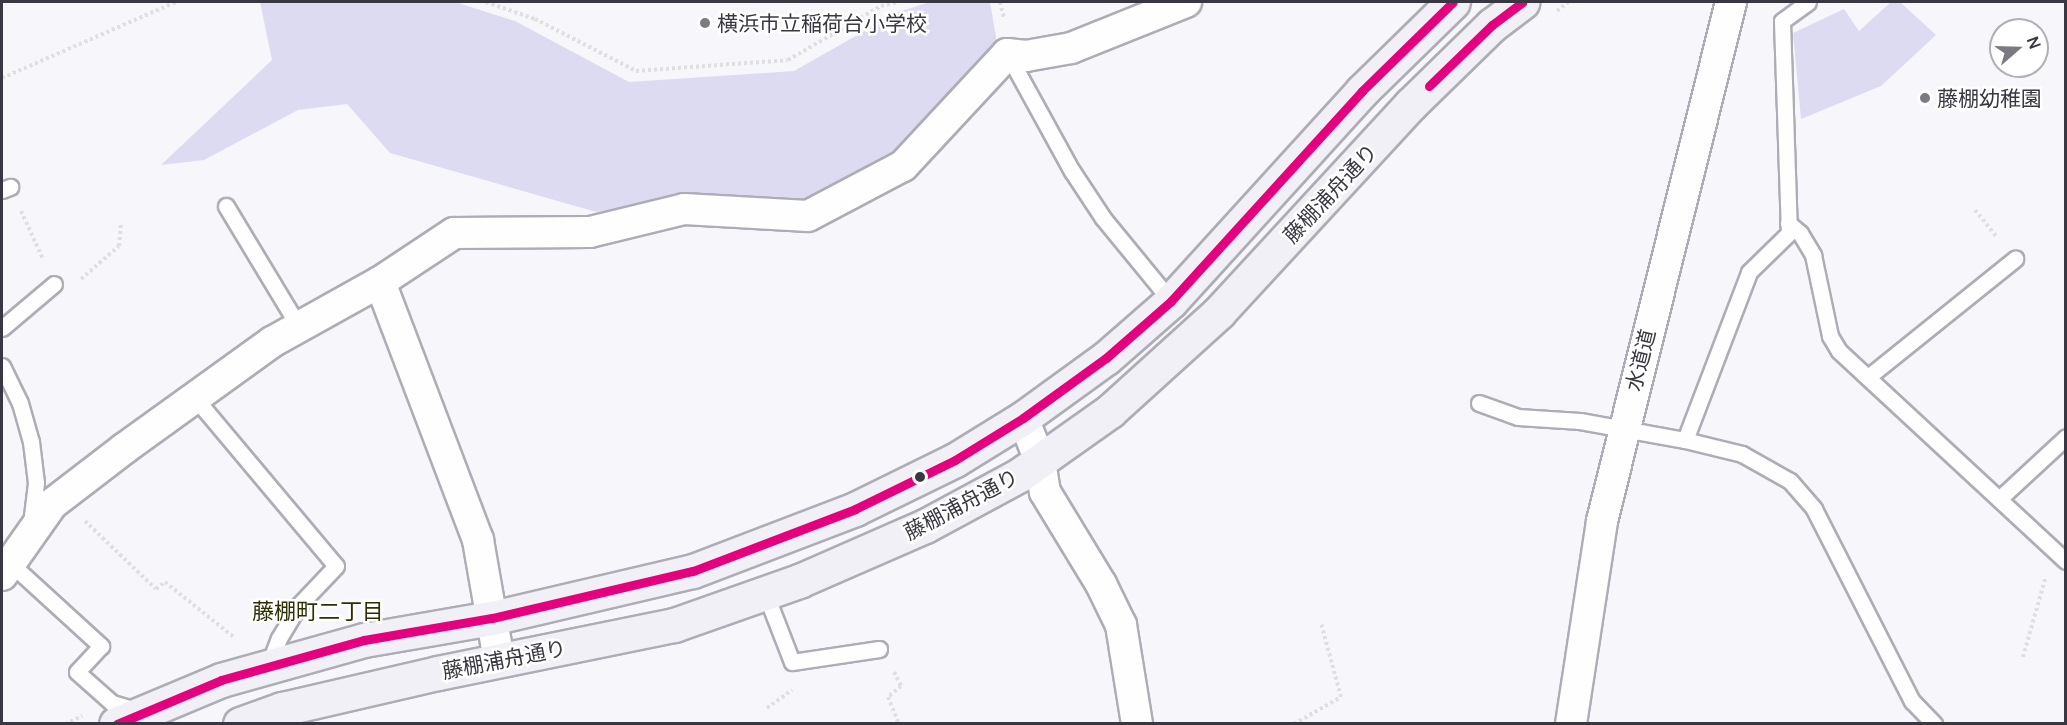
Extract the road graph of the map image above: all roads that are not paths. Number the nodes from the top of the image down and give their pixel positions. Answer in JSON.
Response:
{"nodes":[{"id":1,"x":1186,"y":2,"type":"edge"},
{"id":2,"x":1453,"y":2,"type":"edge"},
{"id":3,"x":1522,"y":2,"type":"edge"},
{"id":4,"x":1731,"y":2,"type":"edge"},
{"id":5,"x":1808,"y":2,"type":"edge"},
{"id":6,"x":1008,"y":49,"type":"junction"},
{"id":7,"x":226,"y":206,"type":"dead end"},
{"id":8,"x":1788,"y":223,"type":"junction"},
{"id":9,"x":2015,"y":258,"type":"road end"},
{"id":10,"x":380,"y":282,"type":"junction"},
{"id":11,"x":54,"y":284,"type":"road end"},
{"id":12,"x":1171,"y":301,"type":"junction"},
{"id":13,"x":299,"y":327,"type":"junction"},
{"id":14,"x":2,"y":328,"type":"edge"},
{"id":15,"x":2,"y":366,"type":"edge"},
{"id":16,"x":1868,"y":377,"type":"junction"},
{"id":17,"x":195,"y":398,"type":"junction"},
{"id":18,"x":1479,"y":403,"type":"dead end"},
{"id":19,"x":1023,"y":418,"type":"junction"},
{"id":20,"x":1623,"y":428,"type":"junction"},
{"id":21,"x":2066,"y":437,"type":"edge"},
{"id":22,"x":1685,"y":440,"type":"junction"},
{"id":23,"x":1040,"y":461,"type":"junction"},
{"id":24,"x":1999,"y":499,"type":"junction"},
{"id":25,"x":31,"y":531,"type":"junction"},
{"id":26,"x":2063,"y":555,"type":"edge"},
{"id":27,"x":5,"y":568,"type":"edge"},
{"id":28,"x":766,"y":595,"type":"junction"},
{"id":29,"x":492,"y":618,"type":"junction"},
{"id":30,"x":879,"y":649,"type":"road end"},
{"id":31,"x":273,"y":652,"type":"junction"},
{"id":32,"x":499,"y":660,"type":"junction"},
{"id":33,"x":122,"y":712,"type":"edge"},
{"id":34,"x":240,"y":723,"type":"edge"},
{"id":35,"x":1137,"y":723,"type":"edge"},
{"id":36,"x":1571,"y":723,"type":"edge"},
{"id":37,"x":1934,"y":723,"type":"edge"}],
"edges":[{"from":1,"to":6,"type":"street"},
{"from":2,"to":12,"type":"main road","name":"藤棚浦舟通り"},
{"from":3,"to":23,"type":"main road","name":"藤棚浦舟通り"},
{"from":4,"to":20,"type":"street","name":"水道道"},
{"from":5,"to":8,"type":"lane"},
{"from":6,"to":10,"type":"street"},
{"from":6,"to":12,"type":"lane"},
{"from":7,"to":13,"type":"lane"},
{"from":8,"to":16,"type":"lane"},
{"from":8,"to":22,"type":"lane"},
{"from":9,"to":16,"type":"lane"},
{"from":10,"to":13,"type":"street"},
{"from":10,"to":29,"type":"street"},
{"from":11,"to":14,"type":"lane"},
{"from":12,"to":19,"type":"main road","name":"藤棚浦舟通り"},
{"from":13,"to":17,"type":"street"},
{"from":15,"to":25,"type":"lane"},
{"from":16,"to":24,"type":"lane"},
{"from":17,"to":25,"type":"street"},
{"from":17,"to":31,"type":"lane"},
{"from":18,"to":20,"type":"lane"},
{"from":19,"to":23,"type":"street"},
{"from":19,"to":29,"type":"main road","name":"藤棚浦舟通り"},
{"from":20,"to":22,"type":"lane"},
{"from":20,"to":36,"type":"street","name":"水道道"},
{"from":21,"to":24,"type":"lane"},
{"from":22,"to":37,"type":"lane"},
{"from":23,"to":28,"type":"main road","name":"藤棚浦舟通り"},
{"from":23,"to":35,"type":"street"},
{"from":24,"to":26,"type":"lane"},
{"from":25,"to":27,"type":"street"},
{"from":27,"to":33,"type":"lane"},
{"from":28,"to":30,"type":"lane"},
{"from":28,"to":32,"type":"main road","name":"藤棚浦舟通り"},
{"from":29,"to":31,"type":"main road","name":"藤棚浦舟通り"},
{"from":29,"to":32,"type":"street"},
{"from":31,"to":33,"type":"main road","name":"藤棚浦舟通り"},
{"from":32,"to":34,"type":"main road","name":"藤棚浦舟通り"}]}
